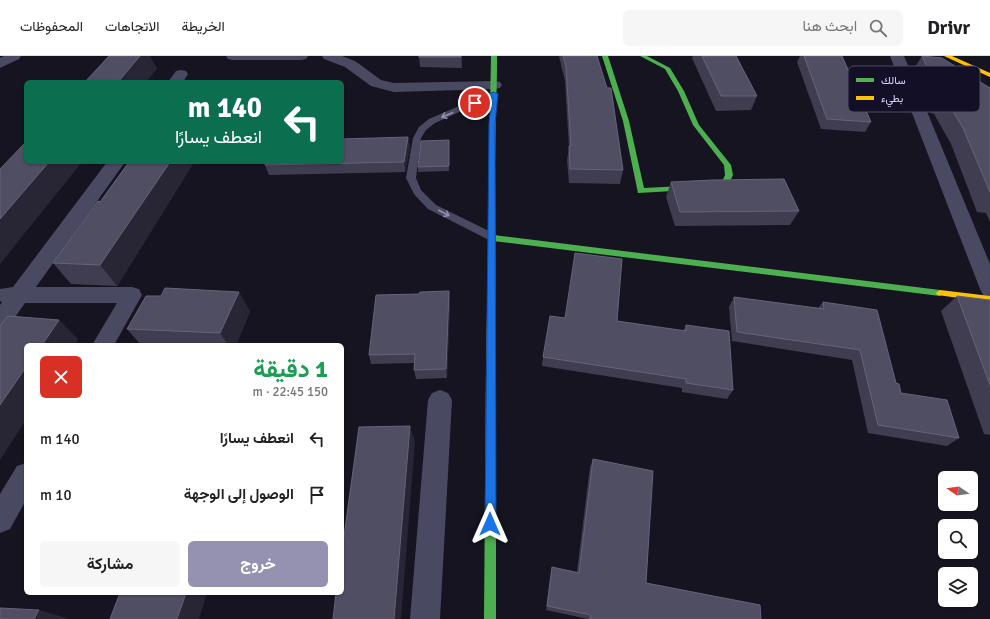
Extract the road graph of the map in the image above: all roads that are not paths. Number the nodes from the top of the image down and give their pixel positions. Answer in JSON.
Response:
{"nodes":[{"id":1,"x":14,"y":56,"type":"edge"},
{"id":2,"x":233,"y":56,"type":"edge"},
{"id":3,"x":301,"y":56,"type":"edge"},
{"id":4,"x":329,"y":56,"type":"edge"},
{"id":5,"x":494,"y":56,"type":"edge"},
{"id":6,"x":605,"y":56,"type":"edge"},
{"id":7,"x":643,"y":56,"type":"edge"},
{"id":8,"x":897,"y":56,"type":"edge"},
{"id":9,"x":947,"y":56,"type":"edge"},
{"id":10,"x":274,"y":57,"type":"edge"},
{"id":11,"x":0,"y":64,"type":"edge"},
{"id":12,"x":901,"y":66,"type":"edge"},
{"id":13,"x":970,"y":66,"type":"edge"},
{"id":14,"x":980,"y":71,"type":"edge"},
{"id":15,"x":990,"y":75,"type":"edge"},
{"id":16,"x":495,"y":89,"type":"junction"},
{"id":17,"x":919,"y":112,"type":"edge"},
{"id":18,"x":114,"y":164,"type":"edge"},
{"id":19,"x":493,"y":238,"type":"junction"},
{"id":20,"x":990,"y":289,"type":"edge"},
{"id":21,"x":9,"y":295,"type":"edge"},
{"id":22,"x":990,"y":299,"type":"edge"},
{"id":23,"x":0,"y":321,"type":"edge"},
{"id":24,"x":104,"y":343,"type":"edge"},
{"id":25,"x":440,"y":400,"type":"dead end"},
{"id":26,"x":24,"y":478,"type":"edge"},
{"id":27,"x":0,"y":519,"type":"edge"},
{"id":28,"x":425,"y":619,"type":"edge"},
{"id":29,"x":490,"y":619,"type":"edge"}],
"edges":[{"from":1,"to":11,"type":"street"},
{"from":2,"to":10,"type":"street"},
{"from":3,"to":10,"type":"street"},
{"from":4,"to":16,"type":"street"},
{"from":5,"to":16,"type":"street"},
{"from":6,"to":7,"type":"street"},
{"from":8,"to":12,"type":"street"},
{"from":9,"to":13,"type":"street"},
{"from":14,"to":15,"type":"street"},
{"from":16,"to":19,"type":"street"},
{"from":16,"to":19,"type":"lane","one_way":true},
{"from":17,"to":20,"type":"street"},
{"from":18,"to":21,"type":"street"},
{"from":19,"to":22,"type":"street"},
{"from":19,"to":29,"type":"street"},
{"from":21,"to":23,"type":"street"},
{"from":21,"to":24,"type":"street"},
{"from":25,"to":28,"type":"street"},
{"from":26,"to":27,"type":"street"}]}
